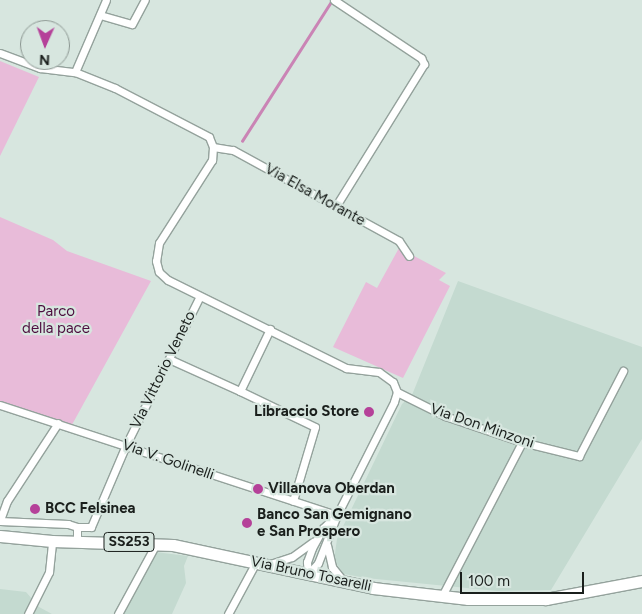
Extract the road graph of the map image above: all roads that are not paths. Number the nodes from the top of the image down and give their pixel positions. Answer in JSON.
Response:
{"nodes":[{"id":1,"x":106,"y":0,"type":"edge"},
{"id":2,"x":145,"y":0,"type":"edge"},
{"id":3,"x":335,"y":1,"type":"edge"},
{"id":4,"x":100,"y":15,"type":"junction"},
{"id":5,"x":0,"y":53,"type":"edge"},
{"id":6,"x":75,"y":72,"type":"junction"},
{"id":7,"x":214,"y":147,"type":"junction"},
{"id":8,"x":336,"y":206,"type":"junction"},
{"id":9,"x":409,"y":256,"type":"dead end"},
{"id":10,"x":200,"y":296,"type":"junction"},
{"id":11,"x":270,"y":329,"type":"junction"},
{"id":12,"x":169,"y":360,"type":"junction"},
{"id":13,"x":623,"y":371,"type":"dead end"},
{"id":14,"x":240,"y":391,"type":"junction"},
{"id":15,"x":397,"y":392,"type":"junction"},
{"id":16,"x":0,"y":405,"type":"edge"},
{"id":17,"x":58,"y":423,"type":"junction"},
{"id":18,"x":522,"y":442,"type":"junction"},
{"id":19,"x":126,"y":445,"type":"junction"},
{"id":20,"x":293,"y":500,"type":"junction"},
{"id":21,"x":337,"y":515,"type":"junction"},
{"id":22,"x":0,"y":520,"type":"edge"},
{"id":23,"x":77,"y":527,"type":"junction"},
{"id":24,"x":0,"y":536,"type":"edge"},
{"id":25,"x":317,"y":538,"type":"junction"},
{"id":26,"x":52,"y":541,"type":"junction"},
{"id":27,"x":77,"y":542,"type":"junction"},
{"id":28,"x":328,"y":542,"type":"junction"},
{"id":29,"x":156,"y":543,"type":"junction"},
{"id":30,"x":262,"y":563,"type":"junction"},
{"id":31,"x":308,"y":574,"type":"junction"},
{"id":32,"x":642,"y":581,"type":"edge"},
{"id":33,"x":344,"y":582,"type":"junction"},
{"id":34,"x":442,"y":596,"type":"junction"},
{"id":35,"x":28,"y":614,"type":"edge"},
{"id":36,"x":118,"y":614,"type":"edge"},
{"id":37,"x":228,"y":614,"type":"edge"}],
"edges":[{"from":1,"to":4,"type":"street"},
{"from":2,"to":4,"type":"street"},
{"from":3,"to":8,"type":"street"},
{"from":4,"to":6,"type":"street"},
{"from":5,"to":6,"type":"street"},
{"from":6,"to":7,"type":"street"},
{"from":7,"to":8,"type":"street","name":"Via Elsa Morante"},
{"from":7,"to":10,"type":"street","name":"Via Don Minzoni"},
{"from":8,"to":9,"type":"street","name":"Via Elsa Morante"},
{"from":10,"to":11,"type":"street","name":"Via Don Minzoni"},
{"from":10,"to":12,"type":"street","name":"Via Vittorio Veneto"},
{"from":11,"to":14,"type":"street"},
{"from":11,"to":15,"type":"street","name":"Via Don Minzoni"},
{"from":12,"to":14,"type":"street"},
{"from":12,"to":19,"type":"street","name":"Via Vittorio Veneto"},
{"from":13,"to":18,"type":"street","name":"Via Don Minzoni"},
{"from":14,"to":20,"type":"street"},
{"from":15,"to":18,"type":"street","name":"Via Don Minzoni"},
{"from":15,"to":21,"type":"street"},
{"from":16,"to":17,"type":"street","name":"Via V. Golinelli"},
{"from":17,"to":19,"type":"street","name":"Via V. Golinelli"},
{"from":17,"to":22,"type":"street"},
{"from":18,"to":34,"type":"street"},
{"from":19,"to":20,"type":"street","name":"Via V. Golinelli"},
{"from":19,"to":23,"type":"street","name":"Via Vittorio Veneto"},
{"from":20,"to":21,"type":"street","name":"Via V. Golinelli"},
{"from":21,"to":25,"type":"street"},
{"from":21,"to":28,"type":"street"},
{"from":22,"to":23,"type":"street"},
{"from":23,"to":27,"type":"street"},
{"from":24,"to":26,"type":"main road","name":"Via Bruno Tosarelli","number":"SS253"},
{"from":25,"to":30,"type":"street"},
{"from":25,"to":31,"type":"street"},
{"from":26,"to":27,"type":"main road","name":"Via Bruno Tosarelli","number":"SS253"},
{"from":26,"to":35,"type":"street"},
{"from":27,"to":29,"type":"main road","name":"Via Bruno Tosarelli","number":"SS253"},
{"from":28,"to":31,"type":"street"},
{"from":28,"to":33,"type":"street"},
{"from":29,"to":30,"type":"main road","name":"Via Bruno Tosarelli","number":"SS253"},
{"from":29,"to":36,"type":"street"},
{"from":30,"to":31,"type":"main road","name":"Via Bruno Tosarelli","number":"SS253"},
{"from":30,"to":37,"type":"street"},
{"from":31,"to":33,"type":"main road","name":"Via Bruno Tosarelli","number":"SS253"},
{"from":32,"to":34,"type":"main road","name":"Via Bruno Tosarelli","number":"SS253"},
{"from":33,"to":34,"type":"main road","name":"Via Bruno Tosarelli","number":"SS253"}]}
